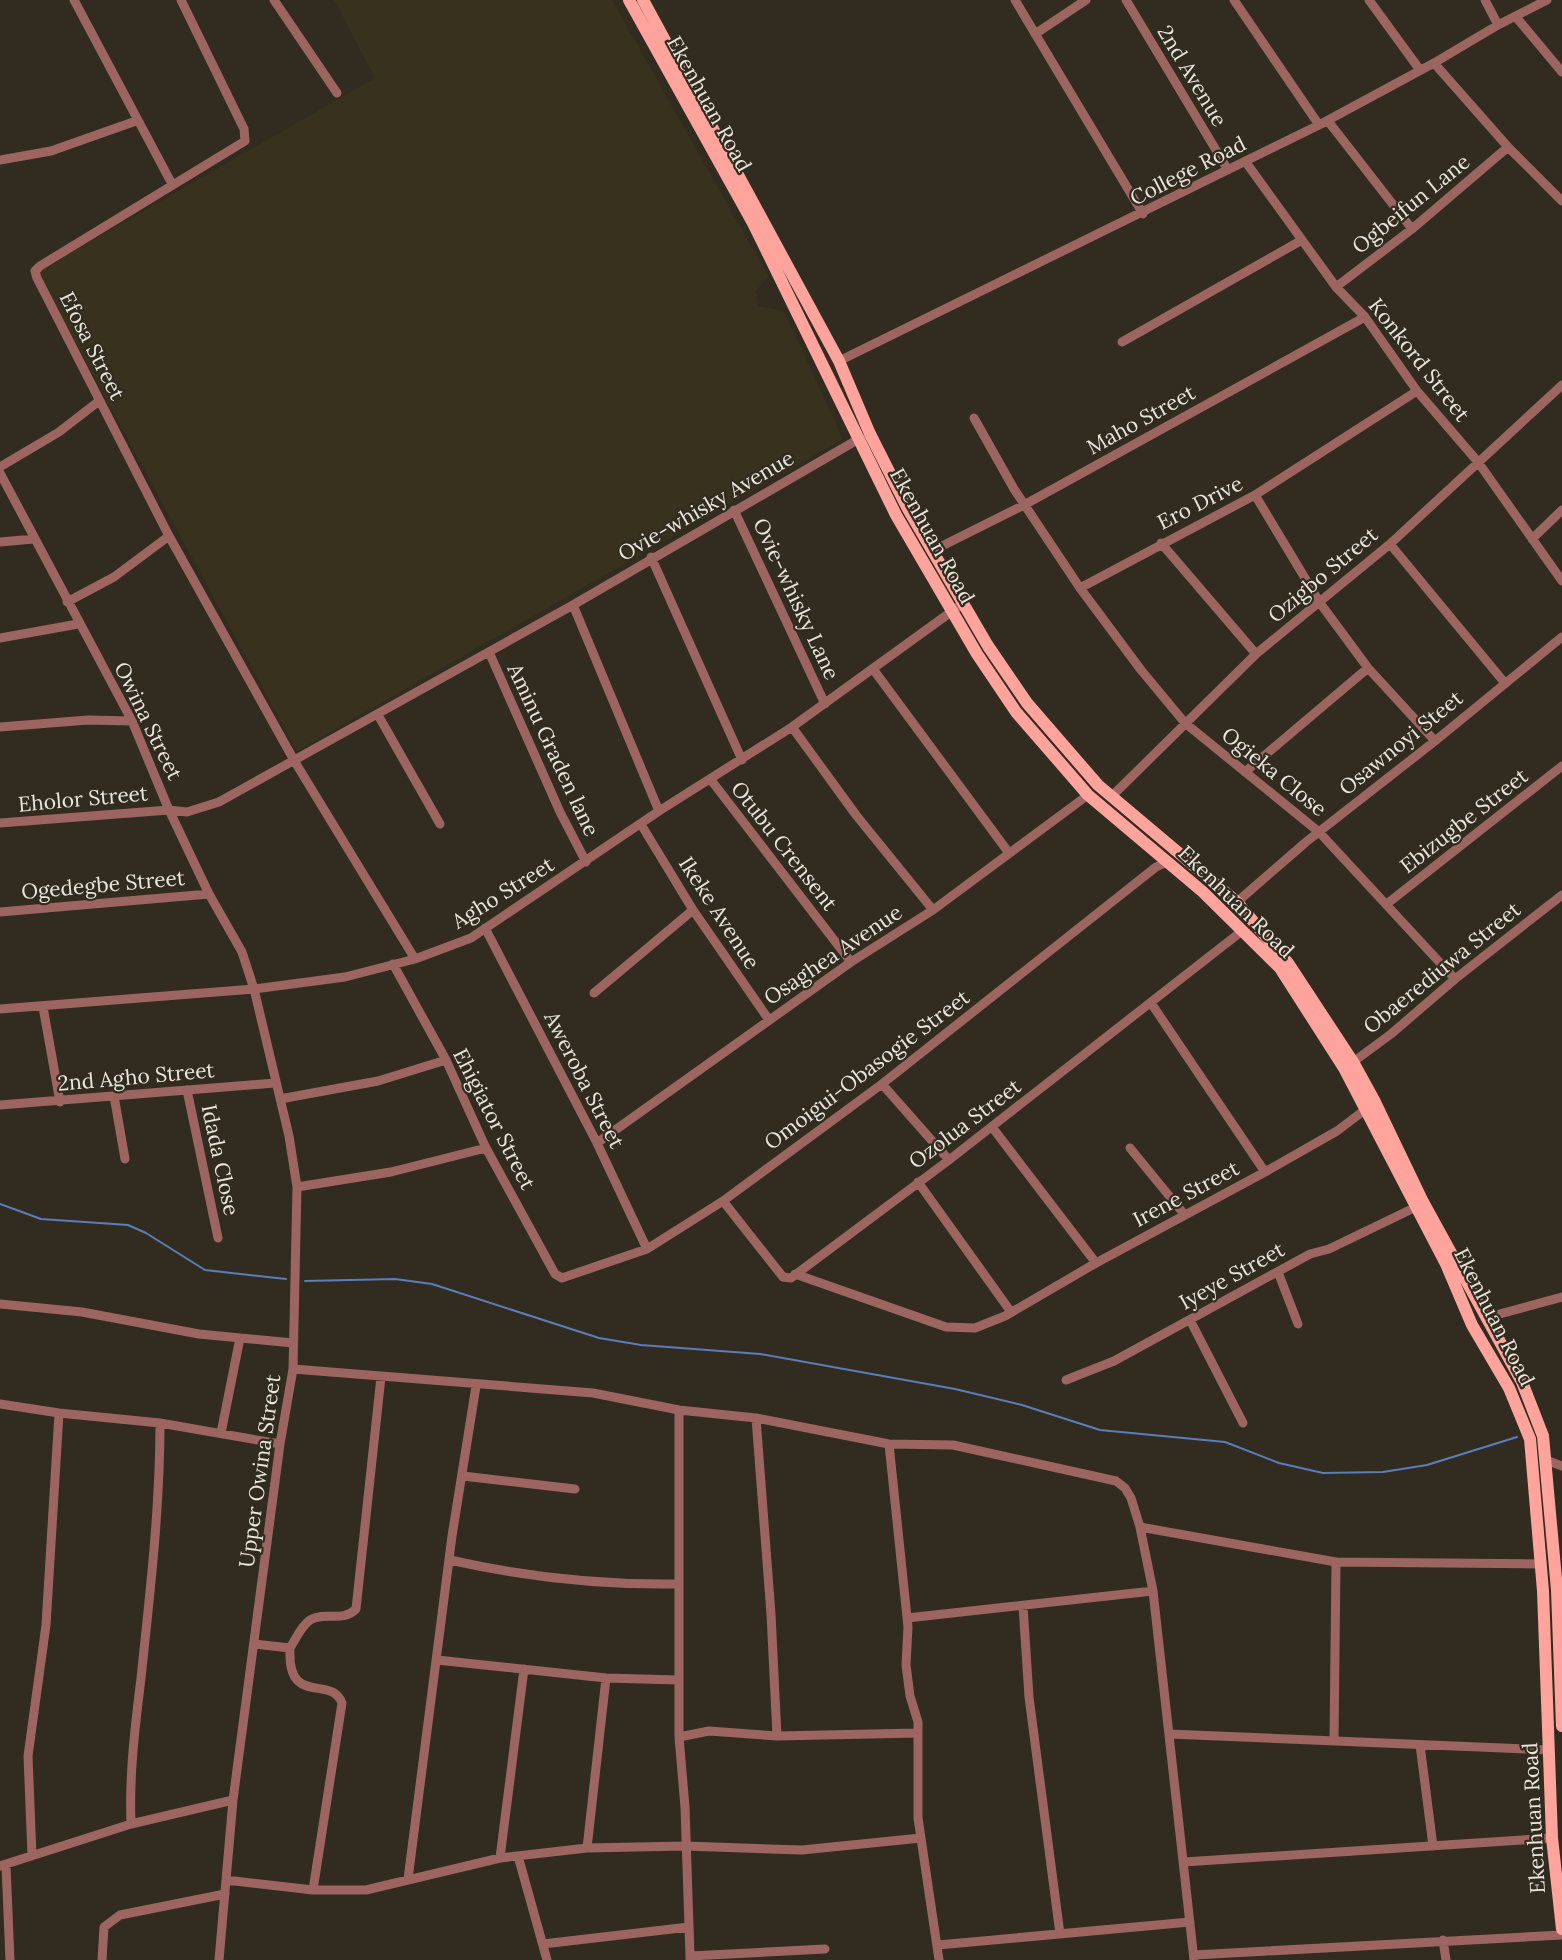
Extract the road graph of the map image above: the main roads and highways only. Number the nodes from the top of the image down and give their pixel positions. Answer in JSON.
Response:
{"nodes":[{"id":1,"x":629,"y":0,"type":"edge"},
{"id":2,"x":643,"y":0,"type":"edge"},
{"id":3,"x":1348,"y":1065,"type":"junction"},
{"id":4,"x":1370,"y":1106,"type":"junction"},
{"id":5,"x":1562,"y":1726,"type":"edge"},
{"id":6,"x":1562,"y":1929,"type":"edge"}],
"edges":[{"from":1,"to":3,"type":"main road","name":"Ekenhuan Road"},
{"from":2,"to":3,"type":"main road","name":"Ekenhuan Road"},
{"from":3,"to":4,"type":"main road","name":"Ekenhuan Road"},
{"from":4,"to":5,"type":"main road","name":"Ekenhuan Road"},
{"from":4,"to":6,"type":"main road","name":"Ekenhuan Road"}]}
